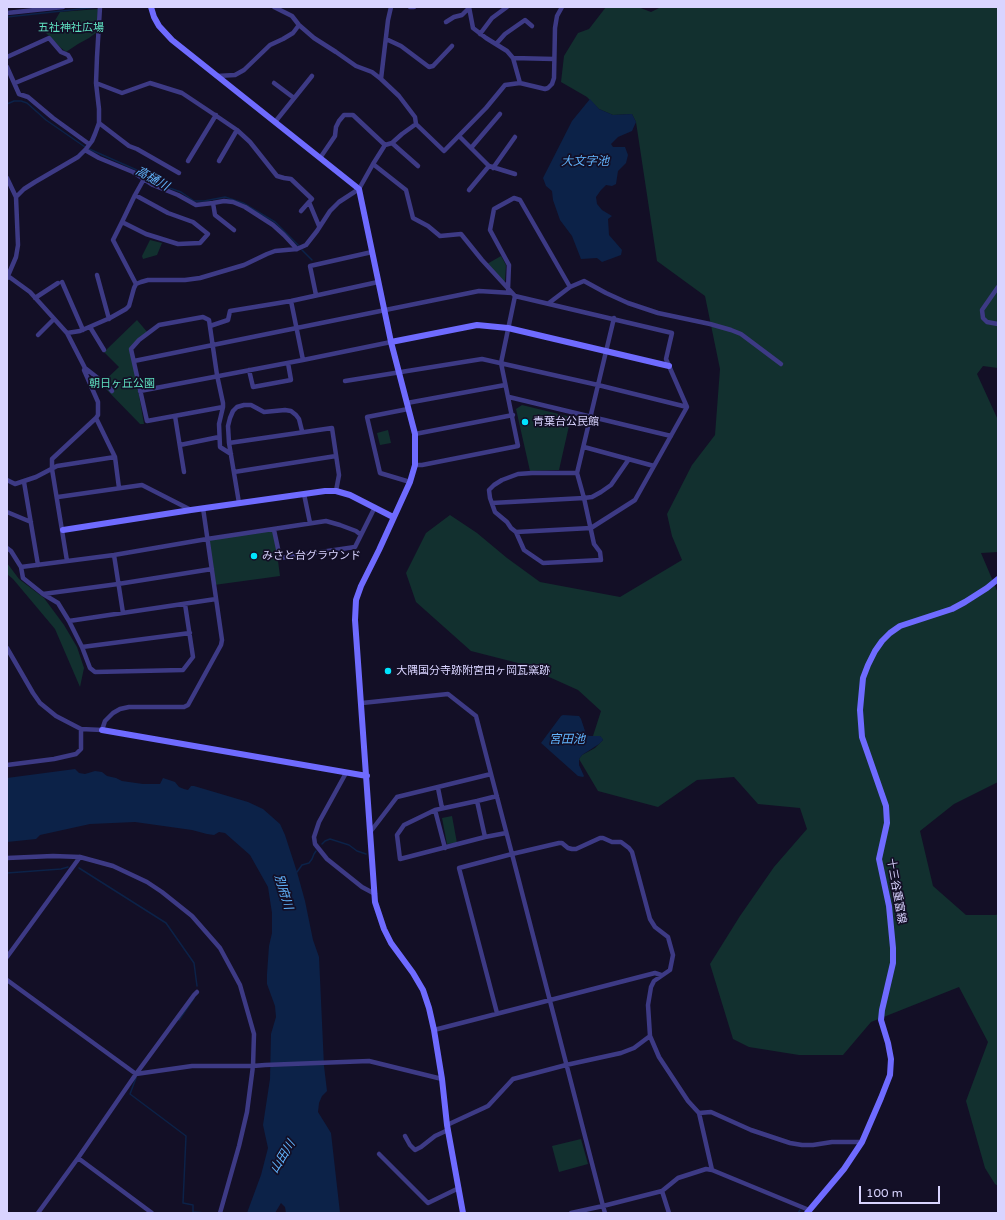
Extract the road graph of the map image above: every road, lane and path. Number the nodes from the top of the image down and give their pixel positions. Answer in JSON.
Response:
{"nodes":[{"id":1,"x":62,"y":7,"type":"edge"},
{"id":2,"x":100,"y":7,"type":"edge"},
{"id":3,"x":151,"y":7,"type":"edge"},
{"id":4,"x":274,"y":7,"type":"edge"},
{"id":5,"x":391,"y":7,"type":"edge"},
{"id":6,"x":410,"y":7,"type":"edge"},
{"id":7,"x":414,"y":7,"type":"edge"},
{"id":8,"x":469,"y":7,"type":"edge"},
{"id":9,"x":507,"y":7,"type":"edge"},
{"id":10,"x":562,"y":7,"type":"edge"},
{"id":11,"x":7,"y":13,"type":"edge"},
{"id":12,"x":446,"y":22,"type":"dead end"},
{"id":13,"x":299,"y":25,"type":"junction"},
{"id":14,"x":532,"y":26,"type":"dead end"},
{"id":15,"x":480,"y":34,"type":"junction"},
{"id":16,"x":386,"y":38,"type":"junction"},
{"id":17,"x":496,"y":44,"type":"junction"},
{"id":18,"x":452,"y":46,"type":"dead end"},
{"id":19,"x":7,"y":57,"type":"edge"},
{"id":20,"x":513,"y":58,"type":"junction"},
{"id":21,"x":554,"y":59,"type":"junction"},
{"id":22,"x":7,"y":67,"type":"edge"},
{"id":23,"x":217,"y":76,"type":"junction"},
{"id":24,"x":312,"y":76,"type":"dead end"},
{"id":25,"x":381,"y":79,"type":"junction"},
{"id":26,"x":96,"y":83,"type":"junction"},
{"id":27,"x":274,"y":83,"type":"dead end"},
{"id":28,"x":520,"y":83,"type":"junction"},
{"id":29,"x":15,"y":84,"type":"junction"},
{"id":30,"x":294,"y":98,"type":"junction"},
{"id":31,"x":500,"y":114,"type":"dead end"},
{"id":32,"x":216,"y":115,"type":"junction"},
{"id":33,"x":275,"y":122,"type":"junction"},
{"id":34,"x":99,"y":123,"type":"junction"},
{"id":35,"x":416,"y":124,"type":"junction"},
{"id":36,"x":237,"y":130,"type":"junction"},
{"id":37,"x":459,"y":136,"type":"junction"},
{"id":38,"x":515,"y":137,"type":"dead end"},
{"id":39,"x":392,"y":143,"type":"junction"},
{"id":40,"x":385,"y":145,"type":"junction"},
{"id":41,"x":87,"y":147,"type":"junction"},
{"id":42,"x":471,"y":148,"type":"junction"},
{"id":43,"x":320,"y":158,"type":"junction"},
{"id":44,"x":188,"y":161,"type":"dead end"},
{"id":45,"x":219,"y":161,"type":"dead end"},
{"id":46,"x":373,"y":164,"type":"junction"},
{"id":47,"x":418,"y":166,"type":"dead end"},
{"id":48,"x":491,"y":167,"type":"junction"},
{"id":49,"x":179,"y":173,"type":"dead end"},
{"id":50,"x":515,"y":174,"type":"dead end"},
{"id":51,"x":7,"y":178,"type":"edge"},
{"id":52,"x":144,"y":179,"type":"junction"},
{"id":53,"x":360,"y":189,"type":"junction"},
{"id":54,"x":469,"y":190,"type":"dead end"},
{"id":55,"x":13,"y":191,"type":"junction"},
{"id":56,"x":7,"y":193,"type":"edge"},
{"id":57,"x":135,"y":195,"type":"junction"},
{"id":58,"x":16,"y":197,"type":"junction"},
{"id":59,"x":309,"y":202,"type":"junction"},
{"id":60,"x":213,"y":204,"type":"junction"},
{"id":61,"x":300,"y":211,"type":"dead end"},
{"id":62,"x":122,"y":222,"type":"junction"},
{"id":63,"x":319,"y":226,"type":"junction"},
{"id":64,"x":234,"y":230,"type":"dead end"},
{"id":65,"x":297,"y":249,"type":"junction"},
{"id":66,"x":372,"y":252,"type":"junction"},
{"id":67,"x":97,"y":275,"type":"dead end"},
{"id":68,"x":8,"y":277,"type":"edge"},
{"id":69,"x":378,"y":282,"type":"junction"},
{"id":70,"x":136,"y":284,"type":"junction"},
{"id":71,"x":998,"y":287,"type":"edge"},
{"id":72,"x":570,"y":288,"type":"junction"},
{"id":73,"x":508,"y":289,"type":"junction"},
{"id":74,"x":514,"y":294,"type":"junction"},
{"id":75,"x":316,"y":295,"type":"junction"},
{"id":76,"x":34,"y":298,"type":"junction"},
{"id":77,"x":291,"y":300,"type":"junction"},
{"id":78,"x":548,"y":303,"type":"junction"},
{"id":79,"x":385,"y":310,"type":"junction"},
{"id":80,"x":614,"y":318,"type":"junction"},
{"id":81,"x":54,"y":319,"type":"junction"},
{"id":82,"x":109,"y":319,"type":"junction"},
{"id":83,"x":998,"y":324,"type":"edge"},
{"id":84,"x":210,"y":326,"type":"junction"},
{"id":85,"x":90,"y":327,"type":"junction"},
{"id":86,"x":297,"y":328,"type":"junction"},
{"id":87,"x":508,"y":328,"type":"junction"},
{"id":88,"x":83,"y":330,"type":"junction"},
{"id":89,"x":67,"y":333,"type":"junction"},
{"id":90,"x":38,"y":335,"type":"dead end"},
{"id":91,"x":391,"y":342,"type":"junction"},
{"id":92,"x":213,"y":345,"type":"junction"},
{"id":93,"x":104,"y":350,"type":"dead end"},
{"id":94,"x":606,"y":351,"type":"junction"},
{"id":95,"x":304,"y":360,"type":"junction"},
{"id":96,"x":134,"y":361,"type":"junction"},
{"id":97,"x":288,"y":363,"type":"junction"},
{"id":98,"x":501,"y":363,"type":"junction"},
{"id":99,"x":781,"y":364,"type":"dead end"},
{"id":100,"x":668,"y":366,"type":"junction"},
{"id":101,"x":85,"y":368,"type":"junction"},
{"id":102,"x":249,"y":370,"type":"junction"},
{"id":103,"x":398,"y":373,"type":"junction"},
{"id":104,"x":218,"y":375,"type":"junction"},
{"id":105,"x":345,"y":381,"type":"dead end"},
{"id":106,"x":505,"y":385,"type":"junction"},
{"id":107,"x":598,"y":385,"type":"junction"},
{"id":108,"x":140,"y":390,"type":"junction"},
{"id":109,"x":112,"y":391,"type":"dead end"},
{"id":110,"x":509,"y":397,"type":"junction"},
{"id":111,"x":408,"y":406,"type":"junction"},
{"id":112,"x":223,"y":407,"type":"junction"},
{"id":113,"x":687,"y":407,"type":"junction"},
{"id":114,"x":513,"y":415,"type":"junction"},
{"id":115,"x":175,"y":416,"type":"junction"},
{"id":116,"x":590,"y":417,"type":"junction"},
{"id":117,"x":96,"y":418,"type":"junction"},
{"id":118,"x":302,"y":431,"type":"junction"},
{"id":119,"x":415,"y":434,"type":"junction"},
{"id":120,"x":671,"y":436,"type":"junction"},
{"id":121,"x":219,"y":437,"type":"junction"},
{"id":122,"x":229,"y":443,"type":"junction"},
{"id":123,"x":180,"y":445,"type":"junction"},
{"id":124,"x":584,"y":447,"type":"junction"},
{"id":125,"x":231,"y":454,"type":"junction"},
{"id":126,"x":336,"y":456,"type":"junction"},
{"id":127,"x":115,"y":457,"type":"junction"},
{"id":128,"x":629,"y":459,"type":"junction"},
{"id":129,"x":415,"y":465,"type":"junction"},
{"id":130,"x":654,"y":466,"type":"junction"},
{"id":131,"x":52,"y":469,"type":"junction"},
{"id":132,"x":184,"y":472,"type":"dead end"},
{"id":133,"x":234,"y":472,"type":"junction"},
{"id":134,"x":577,"y":473,"type":"junction"},
{"id":135,"x":7,"y":480,"type":"edge"},
{"id":136,"x":24,"y":482,"type":"junction"},
{"id":137,"x":410,"y":482,"type":"junction"},
{"id":138,"x":119,"y":488,"type":"junction"},
{"id":139,"x":336,"y":491,"type":"junction"},
{"id":140,"x":304,"y":494,"type":"junction"},
{"id":141,"x":58,"y":497,"type":"junction"},
{"id":142,"x":584,"y":498,"type":"junction"},
{"id":143,"x":239,"y":503,"type":"junction"},
{"id":144,"x":492,"y":503,"type":"junction"},
{"id":145,"x":375,"y":507,"type":"junction"},
{"id":146,"x":203,"y":508,"type":"junction"},
{"id":147,"x":191,"y":510,"type":"junction"},
{"id":148,"x":7,"y":512,"type":"edge"},
{"id":149,"x":394,"y":517,"type":"junction"},
{"id":150,"x":31,"y":522,"type":"junction"},
{"id":151,"x":310,"y":523,"type":"junction"},
{"id":152,"x":591,"y":528,"type":"junction"},
{"id":153,"x":63,"y":530,"type":"junction"},
{"id":154,"x":274,"y":530,"type":"junction"},
{"id":155,"x":516,"y":532,"type":"junction"},
{"id":156,"x":361,"y":535,"type":"junction"},
{"id":157,"x":207,"y":539,"type":"junction"},
{"id":158,"x":7,"y":548,"type":"edge"},
{"id":159,"x":114,"y":555,"type":"junction"},
{"id":160,"x":67,"y":561,"type":"junction"},
{"id":161,"x":38,"y":565,"type":"junction"},
{"id":162,"x":21,"y":567,"type":"junction"},
{"id":163,"x":212,"y":569,"type":"junction"},
{"id":164,"x":998,"y":579,"type":"edge"},
{"id":165,"x":118,"y":584,"type":"junction"},
{"id":166,"x":43,"y":594,"type":"junction"},
{"id":167,"x":216,"y":599,"type":"junction"},
{"id":168,"x":185,"y":604,"type":"junction"},
{"id":169,"x":123,"y":613,"type":"junction"},
{"id":170,"x":69,"y":620,"type":"junction"},
{"id":171,"x":190,"y":633,"type":"junction"},
{"id":172,"x":82,"y":647,"type":"junction"},
{"id":173,"x":7,"y":648,"type":"edge"},
{"id":174,"x":362,"y":703,"type":"junction"},
{"id":175,"x":81,"y":729,"type":"junction"},
{"id":176,"x":102,"y":730,"type":"junction"},
{"id":177,"x":7,"y":765,"type":"edge"},
{"id":178,"x":346,"y":772,"type":"junction"},
{"id":179,"x":491,"y":774,"type":"junction"},
{"id":180,"x":366,"y":776,"type":"junction"},
{"id":181,"x":438,"y":788,"type":"junction"},
{"id":182,"x":497,"y":796,"type":"junction"},
{"id":183,"x":477,"y":801,"type":"junction"},
{"id":184,"x":442,"y":808,"type":"junction"},
{"id":185,"x":435,"y":810,"type":"junction"},
{"id":186,"x":371,"y":831,"type":"junction"},
{"id":187,"x":506,"y":833,"type":"junction"},
{"id":188,"x":485,"y":837,"type":"junction"},
{"id":189,"x":445,"y":848,"type":"junction"},
{"id":190,"x":512,"y":854,"type":"junction"},
{"id":191,"x":80,"y":857,"type":"junction"},
{"id":192,"x":7,"y":858,"type":"edge"},
{"id":193,"x":375,"y":894,"type":"junction"},
{"id":194,"x":7,"y":957,"type":"edge"},
{"id":195,"x":661,"y":975,"type":"junction"},
{"id":196,"x":7,"y":980,"type":"edge"},
{"id":197,"x":197,"y":992,"type":"dead end"},
{"id":198,"x":550,"y":1000,"type":"junction"},
{"id":199,"x":497,"y":1013,"type":"junction"},
{"id":200,"x":434,"y":1030,"type":"junction"},
{"id":201,"x":650,"y":1036,"type":"junction"},
{"id":202,"x":566,"y":1065,"type":"junction"},
{"id":203,"x":254,"y":1066,"type":"junction"},
{"id":204,"x":136,"y":1074,"type":"junction"},
{"id":205,"x":442,"y":1078,"type":"junction"},
{"id":206,"x":699,"y":1112,"type":"junction"},
{"id":207,"x":448,"y":1127,"type":"junction"},
{"id":208,"x":405,"y":1136,"type":"dead end"},
{"id":209,"x":862,"y":1142,"type":"junction"},
{"id":210,"x":380,"y":1154,"type":"dead end"},
{"id":211,"x":78,"y":1158,"type":"junction"},
{"id":212,"x":712,"y":1170,"type":"junction"},
{"id":213,"x":459,"y":1188,"type":"junction"},
{"id":214,"x":662,"y":1191,"type":"junction"},
{"id":215,"x":603,"y":1206,"type":"junction"},
{"id":216,"x":808,"y":1212,"type":"edge"},
{"id":217,"x":38,"y":1213,"type":"edge"},
{"id":218,"x":152,"y":1213,"type":"edge"},
{"id":219,"x":220,"y":1213,"type":"edge"},
{"id":220,"x":463,"y":1213,"type":"edge"},
{"id":221,"x":571,"y":1213,"type":"edge"},
{"id":222,"x":605,"y":1213,"type":"edge"},
{"id":223,"x":669,"y":1213,"type":"edge"}],
"edges":[{"from":1,"to":11,"type":"street"},
{"from":2,"to":26,"type":"street"},
{"from":3,"to":23,"type":"street"},
{"from":4,"to":13,"type":"street"},
{"from":5,"to":16,"type":"street"},
{"from":6,"to":7,"type":"street"},
{"from":8,"to":12,"type":"street"},
{"from":8,"to":15,"type":"street"},
{"from":9,"to":15,"type":"street"},
{"from":10,"to":21,"type":"street"},
{"from":13,"to":23,"type":"street"},
{"from":13,"to":25,"type":"street"},
{"from":14,"to":17,"type":"street"},
{"from":15,"to":17,"type":"street"},
{"from":16,"to":18,"type":"street"},
{"from":16,"to":25,"type":"street"},
{"from":17,"to":20,"type":"street"},
{"from":19,"to":29,"type":"street"},
{"from":20,"to":21,"type":"street"},
{"from":20,"to":28,"type":"street"},
{"from":21,"to":28,"type":"street"},
{"from":22,"to":29,"type":"street"},
{"from":23,"to":33,"type":"street"},
{"from":24,"to":30,"type":"street"},
{"from":25,"to":35,"type":"street"},
{"from":26,"to":32,"type":"street"},
{"from":26,"to":34,"type":"street"},
{"from":27,"to":30,"type":"street"},
{"from":28,"to":37,"type":"street"},
{"from":29,"to":41,"type":"street"},
{"from":30,"to":33,"type":"street"},
{"from":31,"to":42,"type":"street"},
{"from":32,"to":36,"type":"street"},
{"from":32,"to":44,"type":"street"},
{"from":33,"to":43,"type":"street"},
{"from":34,"to":41,"type":"street"},
{"from":34,"to":49,"type":"street"},
{"from":35,"to":37,"type":"street"},
{"from":35,"to":39,"type":"street"},
{"from":36,"to":45,"type":"street"},
{"from":36,"to":59,"type":"street"},
{"from":37,"to":42,"type":"street"},
{"from":38,"to":48,"type":"street"},
{"from":39,"to":40,"type":"street"},
{"from":39,"to":47,"type":"street"},
{"from":40,"to":43,"type":"street"},
{"from":40,"to":46,"type":"street"},
{"from":41,"to":52,"type":"street"},
{"from":41,"to":58,"type":"street"},
{"from":42,"to":48,"type":"street"},
{"from":43,"to":53,"type":"street"},
{"from":46,"to":53,"type":"street"},
{"from":46,"to":73,"type":"street"},
{"from":48,"to":50,"type":"street"},
{"from":48,"to":54,"type":"street"},
{"from":51,"to":55,"type":"street"},
{"from":52,"to":57,"type":"street"},
{"from":52,"to":60,"type":"street"},
{"from":53,"to":63,"type":"street"},
{"from":53,"to":66,"type":"street"},
{"from":55,"to":56,"type":"street"},
{"from":55,"to":58,"type":"street"},
{"from":57,"to":62,"type":"street"},
{"from":57,"to":62,"type":"street"},
{"from":58,"to":68,"type":"street"},
{"from":59,"to":61,"type":"street"},
{"from":59,"to":63,"type":"street"},
{"from":60,"to":64,"type":"street"},
{"from":60,"to":65,"type":"street"},
{"from":62,"to":70,"type":"street"},
{"from":63,"to":65,"type":"street"},
{"from":65,"to":70,"type":"street"},
{"from":66,"to":69,"type":"street"},
{"from":66,"to":75,"type":"street"},
{"from":67,"to":82,"type":"street"},
{"from":68,"to":76,"type":"street"},
{"from":69,"to":75,"type":"street"},
{"from":69,"to":79,"type":"street"},
{"from":70,"to":82,"type":"street"},
{"from":71,"to":83,"type":"street"},
{"from":72,"to":73,"type":"street"},
{"from":72,"to":78,"type":"street"},
{"from":72,"to":99,"type":"street"},
{"from":73,"to":74,"type":"street"},
{"from":74,"to":78,"type":"street"},
{"from":74,"to":79,"type":"street"},
{"from":74,"to":87,"type":"street"},
{"from":75,"to":77,"type":"street"},
{"from":76,"to":81,"type":"street"},
{"from":76,"to":88,"type":"street"},
{"from":77,"to":84,"type":"street"},
{"from":77,"to":86,"type":"street"},
{"from":78,"to":80,"type":"street"},
{"from":79,"to":86,"type":"street"},
{"from":79,"to":91,"type":"street"},
{"from":80,"to":94,"type":"street"},
{"from":80,"to":100,"type":"street"},
{"from":81,"to":89,"type":"street"},
{"from":81,"to":90,"type":"street"},
{"from":82,"to":85,"type":"street"},
{"from":84,"to":92,"type":"street"},
{"from":84,"to":96,"type":"street"},
{"from":85,"to":88,"type":"street"},
{"from":85,"to":93,"type":"street"},
{"from":86,"to":92,"type":"street"},
{"from":86,"to":95,"type":"street"},
{"from":87,"to":91,"type":"street"},
{"from":87,"to":94,"type":"street"},
{"from":87,"to":98,"type":"street"},
{"from":88,"to":89,"type":"street"},
{"from":89,"to":101,"type":"street"},
{"from":91,"to":95,"type":"street"},
{"from":91,"to":103,"type":"street"},
{"from":92,"to":96,"type":"street"},
{"from":92,"to":104,"type":"street"},
{"from":94,"to":100,"type":"street"},
{"from":94,"to":107,"type":"street"},
{"from":95,"to":97,"type":"street"},
{"from":96,"to":108,"type":"street"},
{"from":97,"to":102,"type":"street"},
{"from":97,"to":102,"type":"street"},
{"from":98,"to":103,"type":"street"},
{"from":98,"to":106,"type":"street"},
{"from":98,"to":107,"type":"street"},
{"from":100,"to":113,"type":"street"},
{"from":101,"to":109,"type":"street"},
{"from":101,"to":117,"type":"street"},
{"from":102,"to":104,"type":"street"},
{"from":103,"to":105,"type":"street"},
{"from":103,"to":111,"type":"street"},
{"from":104,"to":108,"type":"street"},
{"from":104,"to":112,"type":"street"},
{"from":106,"to":110,"type":"street"},
{"from":106,"to":111,"type":"street"},
{"from":107,"to":113,"type":"street"},
{"from":107,"to":116,"type":"street"},
{"from":108,"to":115,"type":"street"},
{"from":110,"to":114,"type":"street"},
{"from":110,"to":116,"type":"street"},
{"from":111,"to":119,"type":"street"},
{"from":111,"to":137,"type":"street"},
{"from":112,"to":115,"type":"street"},
{"from":112,"to":121,"type":"street"},
{"from":113,"to":120,"type":"street"},
{"from":114,"to":119,"type":"street"},
{"from":114,"to":129,"type":"street"},
{"from":115,"to":123,"type":"street"},
{"from":116,"to":120,"type":"street"},
{"from":116,"to":124,"type":"street"},
{"from":117,"to":127,"type":"street"},
{"from":117,"to":131,"type":"street"},
{"from":118,"to":122,"type":"street"},
{"from":118,"to":122,"type":"street"},
{"from":118,"to":126,"type":"street"},
{"from":119,"to":129,"type":"street"},
{"from":120,"to":130,"type":"street"},
{"from":121,"to":123,"type":"street"},
{"from":121,"to":125,"type":"street"},
{"from":122,"to":125,"type":"street"},
{"from":123,"to":132,"type":"street"},
{"from":124,"to":128,"type":"street"},
{"from":124,"to":134,"type":"street"},
{"from":125,"to":133,"type":"street"},
{"from":126,"to":133,"type":"street"},
{"from":126,"to":139,"type":"street"},
{"from":127,"to":131,"type":"street"},
{"from":127,"to":138,"type":"street"},
{"from":128,"to":130,"type":"street"},
{"from":128,"to":142,"type":"street"},
{"from":129,"to":137,"type":"street"},
{"from":130,"to":152,"type":"street"},
{"from":131,"to":136,"type":"street"},
{"from":131,"to":141,"type":"street"},
{"from":133,"to":143,"type":"street"},
{"from":134,"to":142,"type":"street"},
{"from":134,"to":144,"type":"street"},
{"from":135,"to":136,"type":"street"},
{"from":136,"to":150,"type":"street"},
{"from":137,"to":149,"type":"street"},
{"from":138,"to":141,"type":"street"},
{"from":138,"to":147,"type":"street"},
{"from":139,"to":140,"type":"street"},
{"from":139,"to":145,"type":"street"},
{"from":140,"to":143,"type":"street"},
{"from":140,"to":151,"type":"street"},
{"from":141,"to":153,"type":"street"},
{"from":142,"to":144,"type":"street"},
{"from":142,"to":152,"type":"street"},
{"from":143,"to":146,"type":"street"},
{"from":144,"to":155,"type":"street"},
{"from":145,"to":149,"type":"street"},
{"from":145,"to":156,"type":"street"},
{"from":146,"to":147,"type":"street"},
{"from":146,"to":157,"type":"street"},
{"from":147,"to":153,"type":"street"},
{"from":148,"to":150,"type":"street"},
{"from":149,"to":174,"type":"street"},
{"from":150,"to":161,"type":"street"},
{"from":151,"to":154,"type":"street"},
{"from":151,"to":156,"type":"street"},
{"from":152,"to":155,"type":"street"},
{"from":152,"to":155,"type":"street"},
{"from":153,"to":160,"type":"street"},
{"from":154,"to":156,"type":"street"},
{"from":154,"to":157,"type":"street"},
{"from":157,"to":159,"type":"street"},
{"from":157,"to":163,"type":"street"},
{"from":158,"to":162,"type":"street"},
{"from":159,"to":160,"type":"street"},
{"from":159,"to":165,"type":"street"},
{"from":160,"to":161,"type":"street"},
{"from":161,"to":162,"type":"street"},
{"from":162,"to":166,"type":"street"},
{"from":163,"to":165,"type":"street"},
{"from":163,"to":167,"type":"street"},
{"from":164,"to":209,"type":"street","name":"十三谷重富線"},
{"from":165,"to":166,"type":"street"},
{"from":165,"to":169,"type":"street"},
{"from":166,"to":170,"type":"street"},
{"from":167,"to":168,"type":"street"},
{"from":167,"to":176,"type":"street"},
{"from":168,"to":169,"type":"street"},
{"from":168,"to":171,"type":"street"},
{"from":169,"to":170,"type":"street"},
{"from":170,"to":172,"type":"street"},
{"from":171,"to":172,"type":"street"},
{"from":171,"to":172,"type":"street"},
{"from":173,"to":175,"type":"street"},
{"from":174,"to":179,"type":"street"},
{"from":174,"to":180,"type":"street"},
{"from":175,"to":176,"type":"street"},
{"from":175,"to":177,"type":"street"},
{"from":176,"to":178,"type":"street"},
{"from":178,"to":180,"type":"street"},
{"from":178,"to":193,"type":"street"},
{"from":179,"to":181,"type":"street"},
{"from":179,"to":182,"type":"street"},
{"from":180,"to":186,"type":"street"},
{"from":181,"to":184,"type":"street"},
{"from":181,"to":186,"type":"street"},
{"from":182,"to":183,"type":"street"},
{"from":182,"to":187,"type":"street"},
{"from":183,"to":184,"type":"street"},
{"from":183,"to":188,"type":"street"},
{"from":184,"to":185,"type":"street"},
{"from":185,"to":189,"type":"street"},
{"from":185,"to":189,"type":"street"},
{"from":186,"to":193,"type":"street"},
{"from":187,"to":188,"type":"street"},
{"from":187,"to":190,"type":"street"},
{"from":188,"to":189,"type":"street"},
{"from":190,"to":195,"type":"street"},
{"from":190,"to":198,"type":"street"},
{"from":190,"to":199,"type":"street"},
{"from":191,"to":192,"type":"street"},
{"from":191,"to":194,"type":"street"},
{"from":191,"to":203,"type":"street"},
{"from":193,"to":200,"type":"street"},
{"from":195,"to":198,"type":"street"},
{"from":195,"to":201,"type":"street"},
{"from":196,"to":204,"type":"street"},
{"from":197,"to":204,"type":"street"},
{"from":198,"to":199,"type":"street"},
{"from":198,"to":202,"type":"street"},
{"from":199,"to":200,"type":"street"},
{"from":200,"to":205,"type":"street"},
{"from":201,"to":202,"type":"street"},
{"from":201,"to":206,"type":"street"},
{"from":202,"to":207,"type":"street"},
{"from":202,"to":215,"type":"street"},
{"from":203,"to":204,"type":"street"},
{"from":203,"to":205,"type":"street"},
{"from":203,"to":219,"type":"street"},
{"from":204,"to":211,"type":"street"},
{"from":205,"to":207,"type":"street"},
{"from":206,"to":209,"type":"street"},
{"from":206,"to":212,"type":"street"},
{"from":207,"to":208,"type":"street"},
{"from":207,"to":213,"type":"street"},
{"from":209,"to":216,"type":"street","name":"十三谷重富線"},
{"from":210,"to":213,"type":"street"},
{"from":211,"to":217,"type":"street"},
{"from":211,"to":218,"type":"street"},
{"from":212,"to":214,"type":"street"},
{"from":212,"to":216,"type":"street"},
{"from":213,"to":220,"type":"street"},
{"from":214,"to":215,"type":"street"},
{"from":214,"to":223,"type":"street"},
{"from":215,"to":221,"type":"street"},
{"from":215,"to":222,"type":"street"}]}
